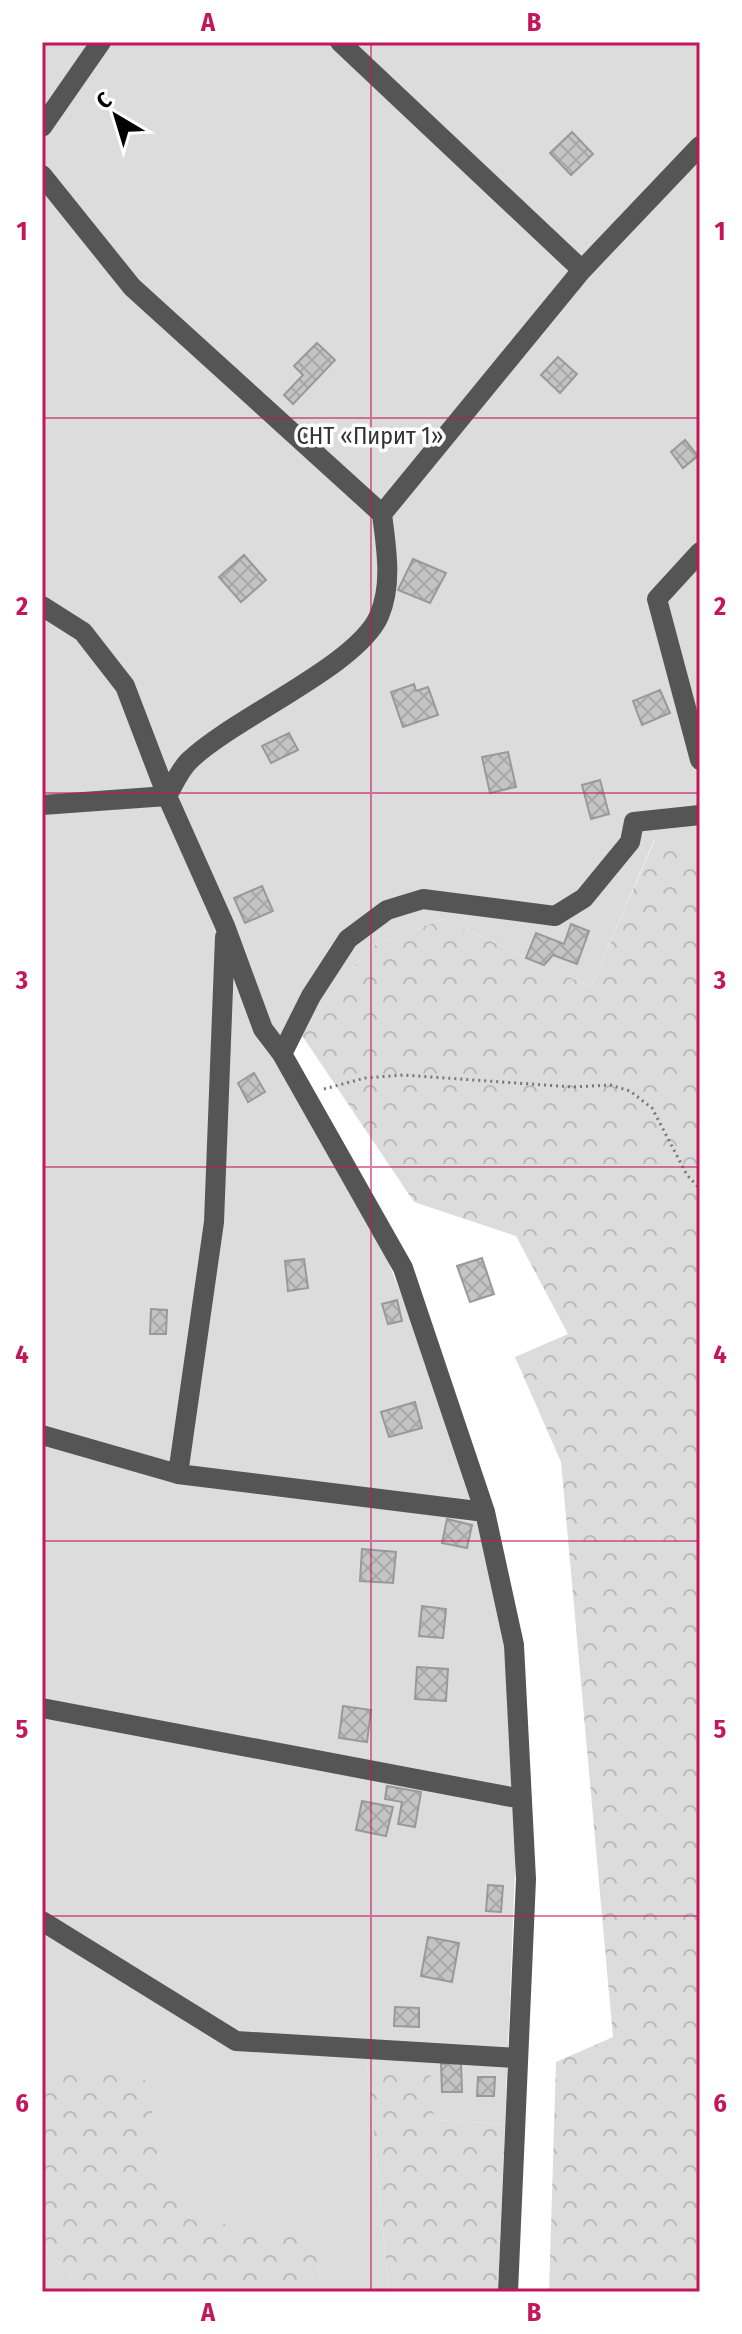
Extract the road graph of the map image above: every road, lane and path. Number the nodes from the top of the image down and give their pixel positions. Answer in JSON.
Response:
{"nodes":[{"id":1,"x":101,"y":42,"type":"edge"},
{"id":2,"x":340,"y":42,"type":"edge"},
{"id":3,"x":42,"y":127,"type":"edge"},
{"id":4,"x":700,"y":146,"type":"edge"},
{"id":5,"x":42,"y":175,"type":"edge"},
{"id":6,"x":582,"y":270,"type":"junction"},
{"id":7,"x":382,"y":514,"type":"junction"},
{"id":8,"x":700,"y":552,"type":"edge"},
{"id":9,"x":42,"y":606,"type":"edge"},
{"id":10,"x":700,"y":760,"type":"edge"},
{"id":11,"x":167,"y":796,"type":"junction"},
{"id":12,"x":42,"y":805,"type":"edge"},
{"id":13,"x":700,"y":815,"type":"edge"},
{"id":14,"x":225,"y":926,"type":"junction"},
{"id":15,"x":282,"y":1054,"type":"junction"},
{"id":16,"x":307,"y":1098,"type":"junction"},
{"id":17,"x":700,"y":1189,"type":"edge"},
{"id":18,"x":42,"y":1435,"type":"edge"},
{"id":19,"x":178,"y":1474,"type":"junction"},
{"id":20,"x":485,"y":1512,"type":"junction"},
{"id":21,"x":42,"y":1708,"type":"edge"},
{"id":22,"x":522,"y":1799,"type":"junction"},
{"id":23,"x":42,"y":1921,"type":"edge"},
{"id":24,"x":516,"y":2058,"type":"junction"},
{"id":25,"x":508,"y":2292,"type":"edge"}],
"edges":[{"from":1,"to":3,"type":"street"},
{"from":2,"to":6,"type":"street"},
{"from":4,"to":6,"type":"street"},
{"from":5,"to":7,"type":"street"},
{"from":6,"to":7,"type":"street"},
{"from":7,"to":11,"type":"street"},
{"from":8,"to":10,"type":"street"},
{"from":9,"to":11,"type":"street"},
{"from":11,"to":12,"type":"street"},
{"from":11,"to":14,"type":"street"},
{"from":13,"to":15,"type":"street"},
{"from":14,"to":15,"type":"street"},
{"from":14,"to":19,"type":"street"},
{"from":15,"to":16,"type":"street"},
{"from":16,"to":17,"type":"path"},
{"from":16,"to":20,"type":"street"},
{"from":18,"to":19,"type":"street"},
{"from":19,"to":20,"type":"street"},
{"from":20,"to":22,"type":"street"},
{"from":21,"to":22,"type":"street"},
{"from":22,"to":24,"type":"street"},
{"from":23,"to":24,"type":"street"},
{"from":24,"to":25,"type":"street"}]}
